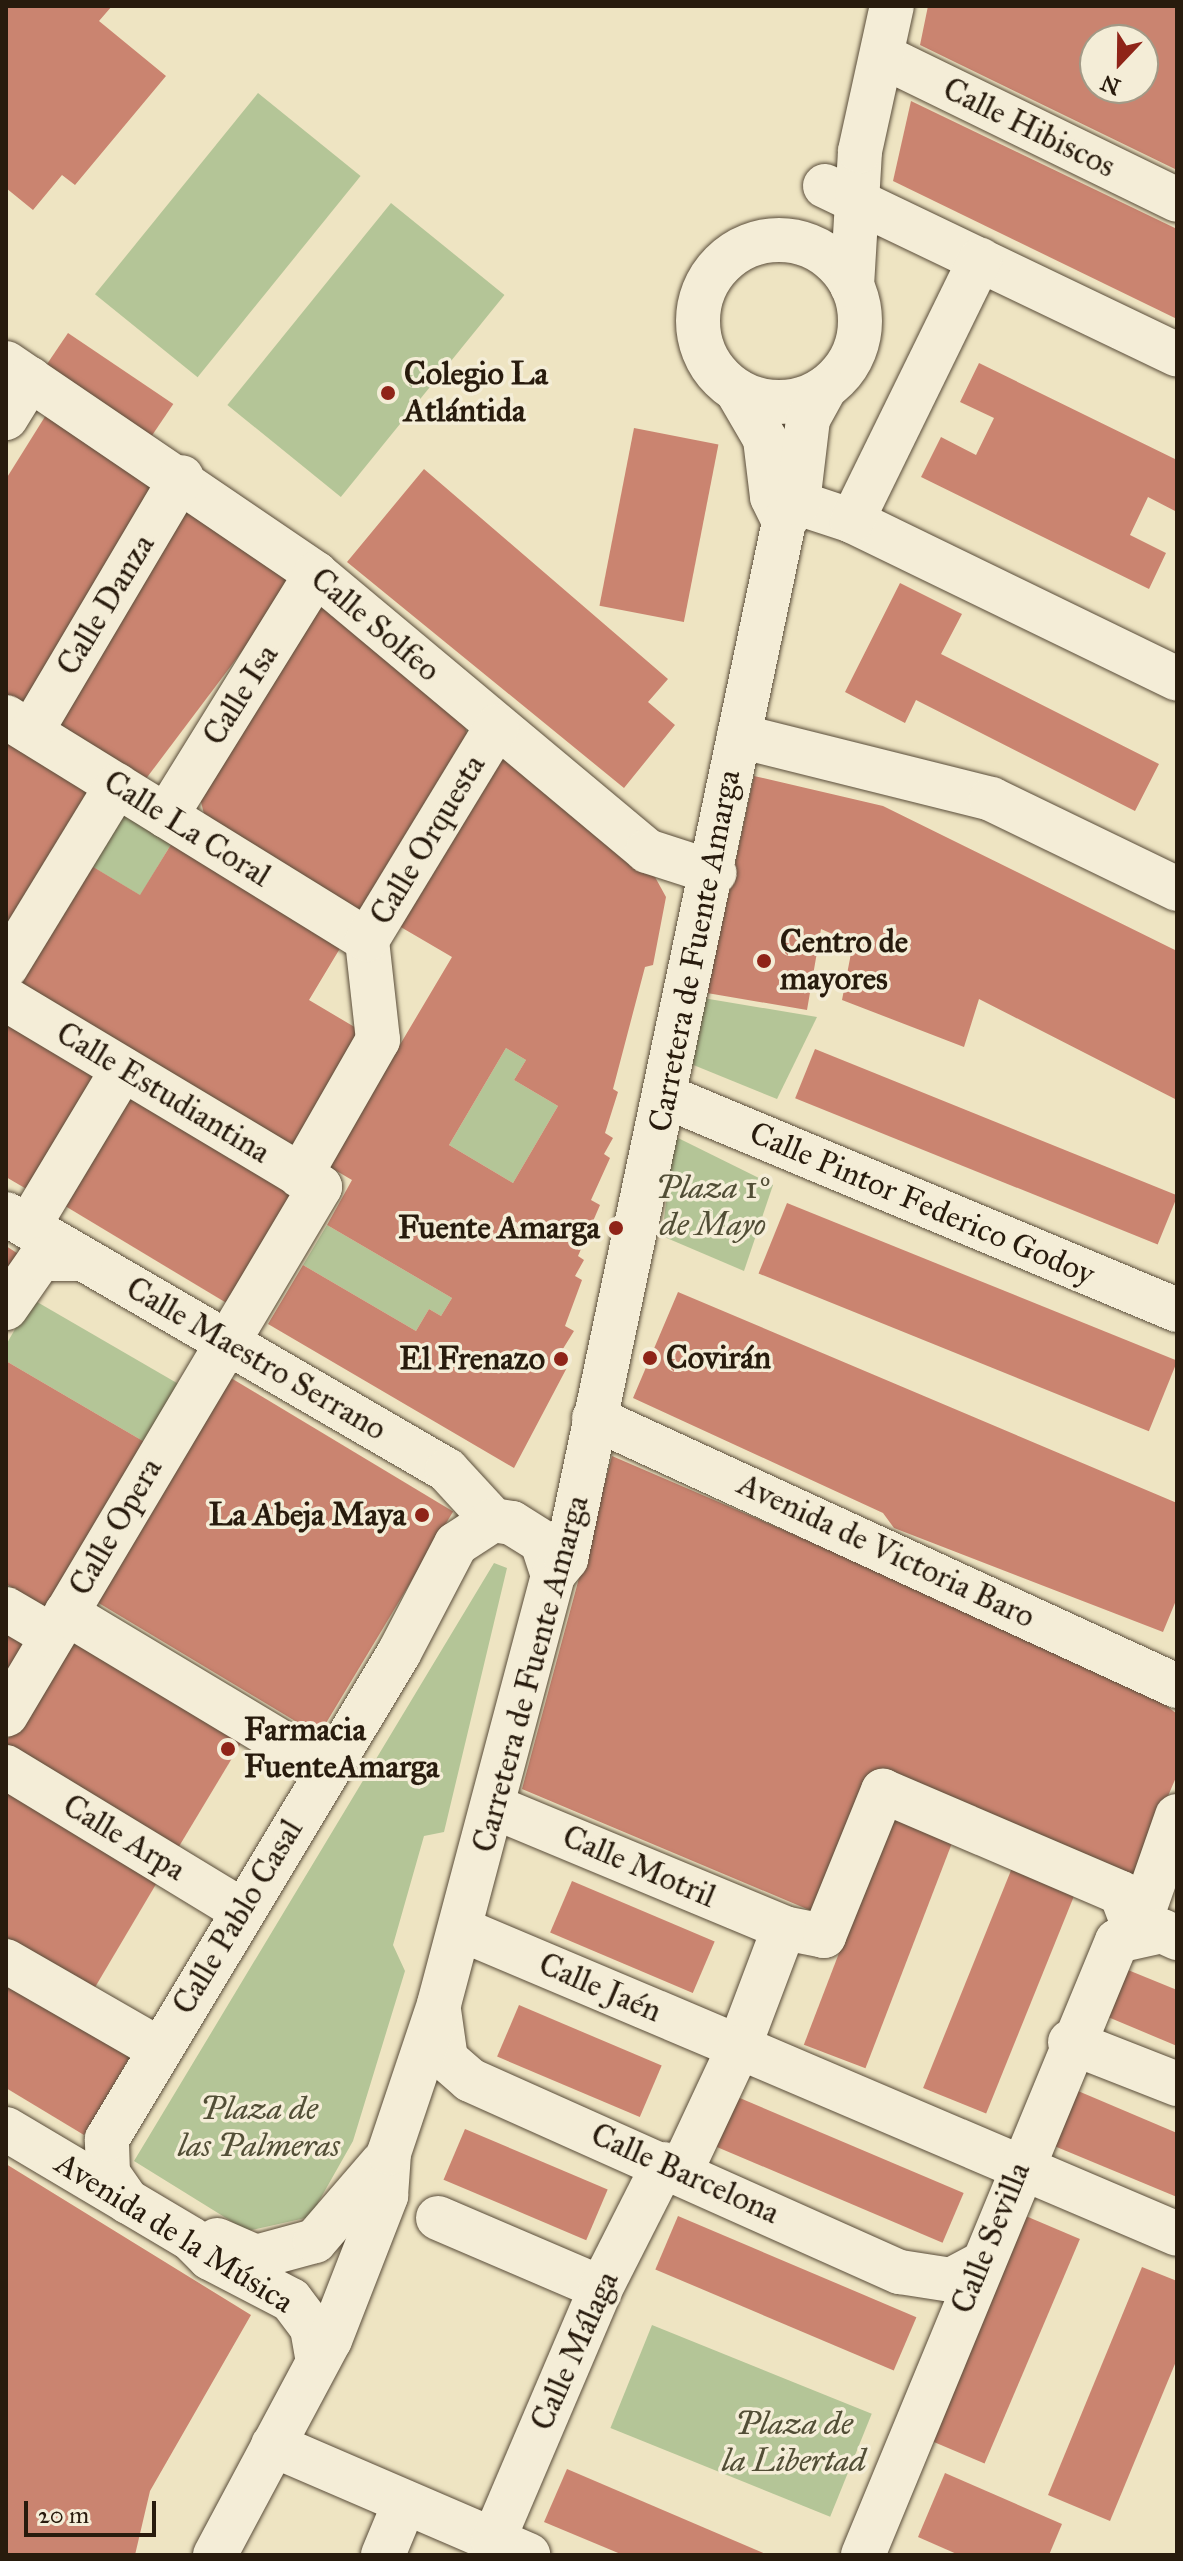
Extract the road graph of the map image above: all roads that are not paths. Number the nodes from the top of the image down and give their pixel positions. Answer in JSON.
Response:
{"nodes":[{"id":1,"x":892,"y":6,"type":"edge"},
{"id":2,"x":882,"y":56,"type":"junction"},
{"id":3,"x":842,"y":193,"type":"junction"},
{"id":4,"x":1177,"y":200,"type":"edge"},
{"id":5,"x":754,"y":245,"type":"junction"},
{"id":6,"x":980,"y":260,"type":"junction"},
{"id":7,"x":852,"y":286,"type":"junction"},
{"id":8,"x":1177,"y":355,"type":"edge"},
{"id":9,"x":18,"y":371,"type":"edge"},
{"id":10,"x":825,"y":388,"type":"junction"},
{"id":11,"x":737,"y":391,"type":"junction"},
{"id":12,"x":6,"y":418,"type":"edge"},
{"id":13,"x":182,"y":477,"type":"junction"},
{"id":14,"x":791,"y":512,"type":"junction"},
{"id":15,"x":852,"y":521,"type":"junction"},
{"id":16,"x":316,"y":574,"type":"junction"},
{"id":17,"x":1177,"y":679,"type":"edge"},
{"id":18,"x":18,"y":724,"type":"edge"},
{"id":19,"x":497,"y":726,"type":"junction"},
{"id":20,"x":739,"y":736,"type":"junction"},
{"id":21,"x":117,"y":785,"type":"junction"},
{"id":22,"x":166,"y":816,"type":"junction"},
{"id":23,"x":715,"y":873,"type":"junction"},
{"id":24,"x":1177,"y":889,"type":"edge"},
{"id":25,"x":367,"y":940,"type":"junction"},
{"id":26,"x":6,"y":967,"type":"edge"},
{"id":27,"x":6,"y":999,"type":"edge"},
{"id":28,"x":123,"y":1069,"type":"junction"},
{"id":29,"x":667,"y":1097,"type":"junction"},
{"id":30,"x":310,"y":1181,"type":"junction"},
{"id":31,"x":17,"y":1220,"type":"edge"},
{"id":32,"x":81,"y":1259,"type":"junction"},
{"id":33,"x":6,"y":1308,"type":"edge"},
{"id":34,"x":1177,"y":1310,"type":"edge"},
{"id":35,"x":226,"y":1339,"type":"junction"},
{"id":36,"x":594,"y":1418,"type":"junction"},
{"id":37,"x":582,"y":1464,"type":"junction"},
{"id":38,"x":503,"y":1521,"type":"junction"},
{"id":39,"x":553,"y":1575,"type":"junction"},
{"id":40,"x":6,"y":1609,"type":"edge"},
{"id":41,"x":59,"y":1624,"type":"junction"},
{"id":42,"x":1173,"y":1674,"type":"edge"},
{"id":43,"x":6,"y":1715,"type":"edge"},
{"id":44,"x":6,"y":1767,"type":"edge"},
{"id":45,"x":327,"y":1770,"type":"junction"},
{"id":46,"x":494,"y":1807,"type":"junction"},
{"id":47,"x":1177,"y":1816,"type":"edge"},
{"id":48,"x":241,"y":1910,"type":"junction"},
{"id":49,"x":784,"y":1928,"type":"junction"},
{"id":50,"x":460,"y":1929,"type":"junction"},
{"id":51,"x":1156,"y":1936,"type":"edge"},
{"id":52,"x":6,"y":1961,"type":"edge"},
{"id":53,"x":439,"y":2004,"type":"junction"},
{"id":54,"x":1070,"y":2042,"type":"junction"},
{"id":55,"x":739,"y":2047,"type":"junction"},
{"id":56,"x":159,"y":2049,"type":"junction"},
{"id":57,"x":1177,"y":2084,"type":"edge"},
{"id":58,"x":6,"y":2129,"type":"edge"},
{"id":59,"x":389,"y":2153,"type":"junction"},
{"id":60,"x":672,"y":2167,"type":"junction"},
{"id":61,"x":1019,"y":2169,"type":"junction"},
{"id":62,"x":128,"y":2202,"type":"junction"},
{"id":63,"x":438,"y":2218,"type":"dead end"},
{"id":64,"x":1177,"y":2234,"type":"edge"},
{"id":65,"x":191,"y":2239,"type":"junction"},
{"id":66,"x":981,"y":2264,"type":"junction"},
{"id":67,"x":601,"y":2288,"type":"junction"},
{"id":68,"x":317,"y":2357,"type":"junction"},
{"id":69,"x":273,"y":2445,"type":"junction"},
{"id":70,"x":405,"y":2502,"type":"junction"},
{"id":71,"x":511,"y":2548,"type":"edge"},
{"id":72,"x":215,"y":2555,"type":"edge"},
{"id":73,"x":383,"y":2555,"type":"edge"},
{"id":74,"x":863,"y":2555,"type":"edge"}],
"edges":[{"from":1,"to":2,"type":"street"},
{"from":2,"to":3,"type":"street"},
{"from":2,"to":4,"type":"street","name":"Calle Hibiscos"},
{"from":3,"to":5,"type":"street"},
{"from":3,"to":6,"type":"street"},
{"from":3,"to":7,"type":"street"},
{"from":5,"to":7,"type":"street"},
{"from":5,"to":11,"type":"street"},
{"from":6,"to":8,"type":"street"},
{"from":6,"to":15,"type":"street"},
{"from":7,"to":10,"type":"street"},
{"from":9,"to":12,"type":"street"},
{"from":9,"to":13,"type":"street","name":"Calle Solfeo"},
{"from":10,"to":11,"type":"street"},
{"from":10,"to":14,"type":"street","name":"Carretera de Fuente Amarga"},
{"from":11,"to":14,"type":"street"},
{"from":13,"to":16,"type":"street","name":"Calle Solfeo"},
{"from":13,"to":18,"type":"street","name":"Calle Danza"},
{"from":14,"to":15,"type":"street"},
{"from":14,"to":20,"type":"street","name":"Carretera de Fuente Amarga"},
{"from":15,"to":17,"type":"street"},
{"from":16,"to":19,"type":"street","name":"Calle Solfeo"},
{"from":16,"to":22,"type":"street","name":"Calle Isa"},
{"from":18,"to":21,"type":"street","name":"Calle La Coral"},
{"from":19,"to":23,"type":"street","name":"Calle Solfeo"},
{"from":19,"to":25,"type":"street","name":"Calle Orquesta"},
{"from":20,"to":23,"type":"street","name":"Carretera de Fuente Amarga"},
{"from":20,"to":24,"type":"street"},
{"from":21,"to":22,"type":"street","name":"Calle La Coral"},
{"from":21,"to":26,"type":"street"},
{"from":22,"to":25,"type":"street","name":"Calle La Coral"},
{"from":23,"to":29,"type":"street","name":"Carretera de Fuente Amarga"},
{"from":25,"to":30,"type":"street","name":"Calle Orquesta"},
{"from":27,"to":28,"type":"street","name":"Calle Estudiantina"},
{"from":28,"to":30,"type":"street","name":"Calle Estudiantina"},
{"from":28,"to":31,"type":"street"},
{"from":29,"to":34,"type":"street","name":"Calle Pintor Federico Godoy"},
{"from":29,"to":36,"type":"street","name":"Carretera de Fuente Amarga"},
{"from":30,"to":35,"type":"street","name":"Calle Orquesta"},
{"from":31,"to":32,"type":"street","name":"Calle Maestro Serrano"},
{"from":32,"to":33,"type":"street"},
{"from":32,"to":35,"type":"street","name":"Calle Maestro Serrano"},
{"from":35,"to":38,"type":"street","name":"Calle Maestro Serrano"},
{"from":35,"to":41,"type":"street","name":"Calle Opera"},
{"from":36,"to":37,"type":"street","name":"Carretera de Fuente Amarga"},
{"from":36,"to":42,"type":"street","name":"Avenida de Victoria Baro"},
{"from":37,"to":38,"type":"street","name":"Calle Pablo Casal"},
{"from":37,"to":39,"type":"street","name":"Carretera de Fuente Amarga"},
{"from":38,"to":39,"type":"street"},
{"from":38,"to":45,"type":"street","name":"Calle Pablo Casal"},
{"from":39,"to":46,"type":"street","name":"Carretera de Fuente Amarga"},
{"from":40,"to":41,"type":"street"},
{"from":41,"to":43,"type":"street","name":"Calle Opera"},
{"from":41,"to":45,"type":"street"},
{"from":44,"to":48,"type":"street","name":"Calle Arpa"},
{"from":45,"to":48,"type":"street","name":"Calle Pablo Casal"},
{"from":46,"to":49,"type":"street","name":"Calle Motril"},
{"from":46,"to":50,"type":"street","name":"Carretera de Fuente Amarga"},
{"from":47,"to":51,"type":"street"},
{"from":48,"to":56,"type":"street","name":"Calle Pablo Casal"},
{"from":49,"to":51,"type":"street","name":"Calle Motril"},
{"from":49,"to":55,"type":"street","name":"Calle Málaga"},
{"from":50,"to":53,"type":"street","name":"Carretera de Fuente Amarga"},
{"from":50,"to":55,"type":"street","name":"Calle Jaén"},
{"from":51,"to":54,"type":"street","name":"Calle Sevilla"},
{"from":52,"to":56,"type":"street"},
{"from":53,"to":59,"type":"street","name":"Carretera de Fuente Amarga"},
{"from":53,"to":60,"type":"street","name":"Calle Barcelona"},
{"from":54,"to":57,"type":"street"},
{"from":54,"to":61,"type":"street","name":"Calle Sevilla"},
{"from":55,"to":60,"type":"street","name":"Calle Málaga"},
{"from":55,"to":61,"type":"street","name":"Calle Jaén"},
{"from":56,"to":62,"type":"street","name":"Calle Pablo Casal"},
{"from":58,"to":62,"type":"street","name":"Avenida de la Música"},
{"from":59,"to":65,"type":"street"},
{"from":59,"to":68,"type":"street","name":"Carretera de Fuente Amarga"},
{"from":60,"to":66,"type":"street","name":"Calle Barcelona"},
{"from":60,"to":67,"type":"street","name":"Calle Málaga"},
{"from":61,"to":64,"type":"street","name":"Calle Jaén"},
{"from":61,"to":66,"type":"street","name":"Calle Sevilla"},
{"from":62,"to":65,"type":"street","name":"Avenida de la Música"},
{"from":63,"to":67,"type":"street"},
{"from":65,"to":68,"type":"street","name":"Avenida de la Música"},
{"from":66,"to":74,"type":"street","name":"Calle Sevilla"},
{"from":67,"to":71,"type":"street","name":"Calle Málaga"},
{"from":68,"to":69,"type":"street","name":"Carretera de Fuente Amarga"},
{"from":69,"to":70,"type":"street"},
{"from":69,"to":72,"type":"street","name":"Carretera de Fuente Amarga"},
{"from":70,"to":71,"type":"street"},
{"from":70,"to":73,"type":"street"}]}
